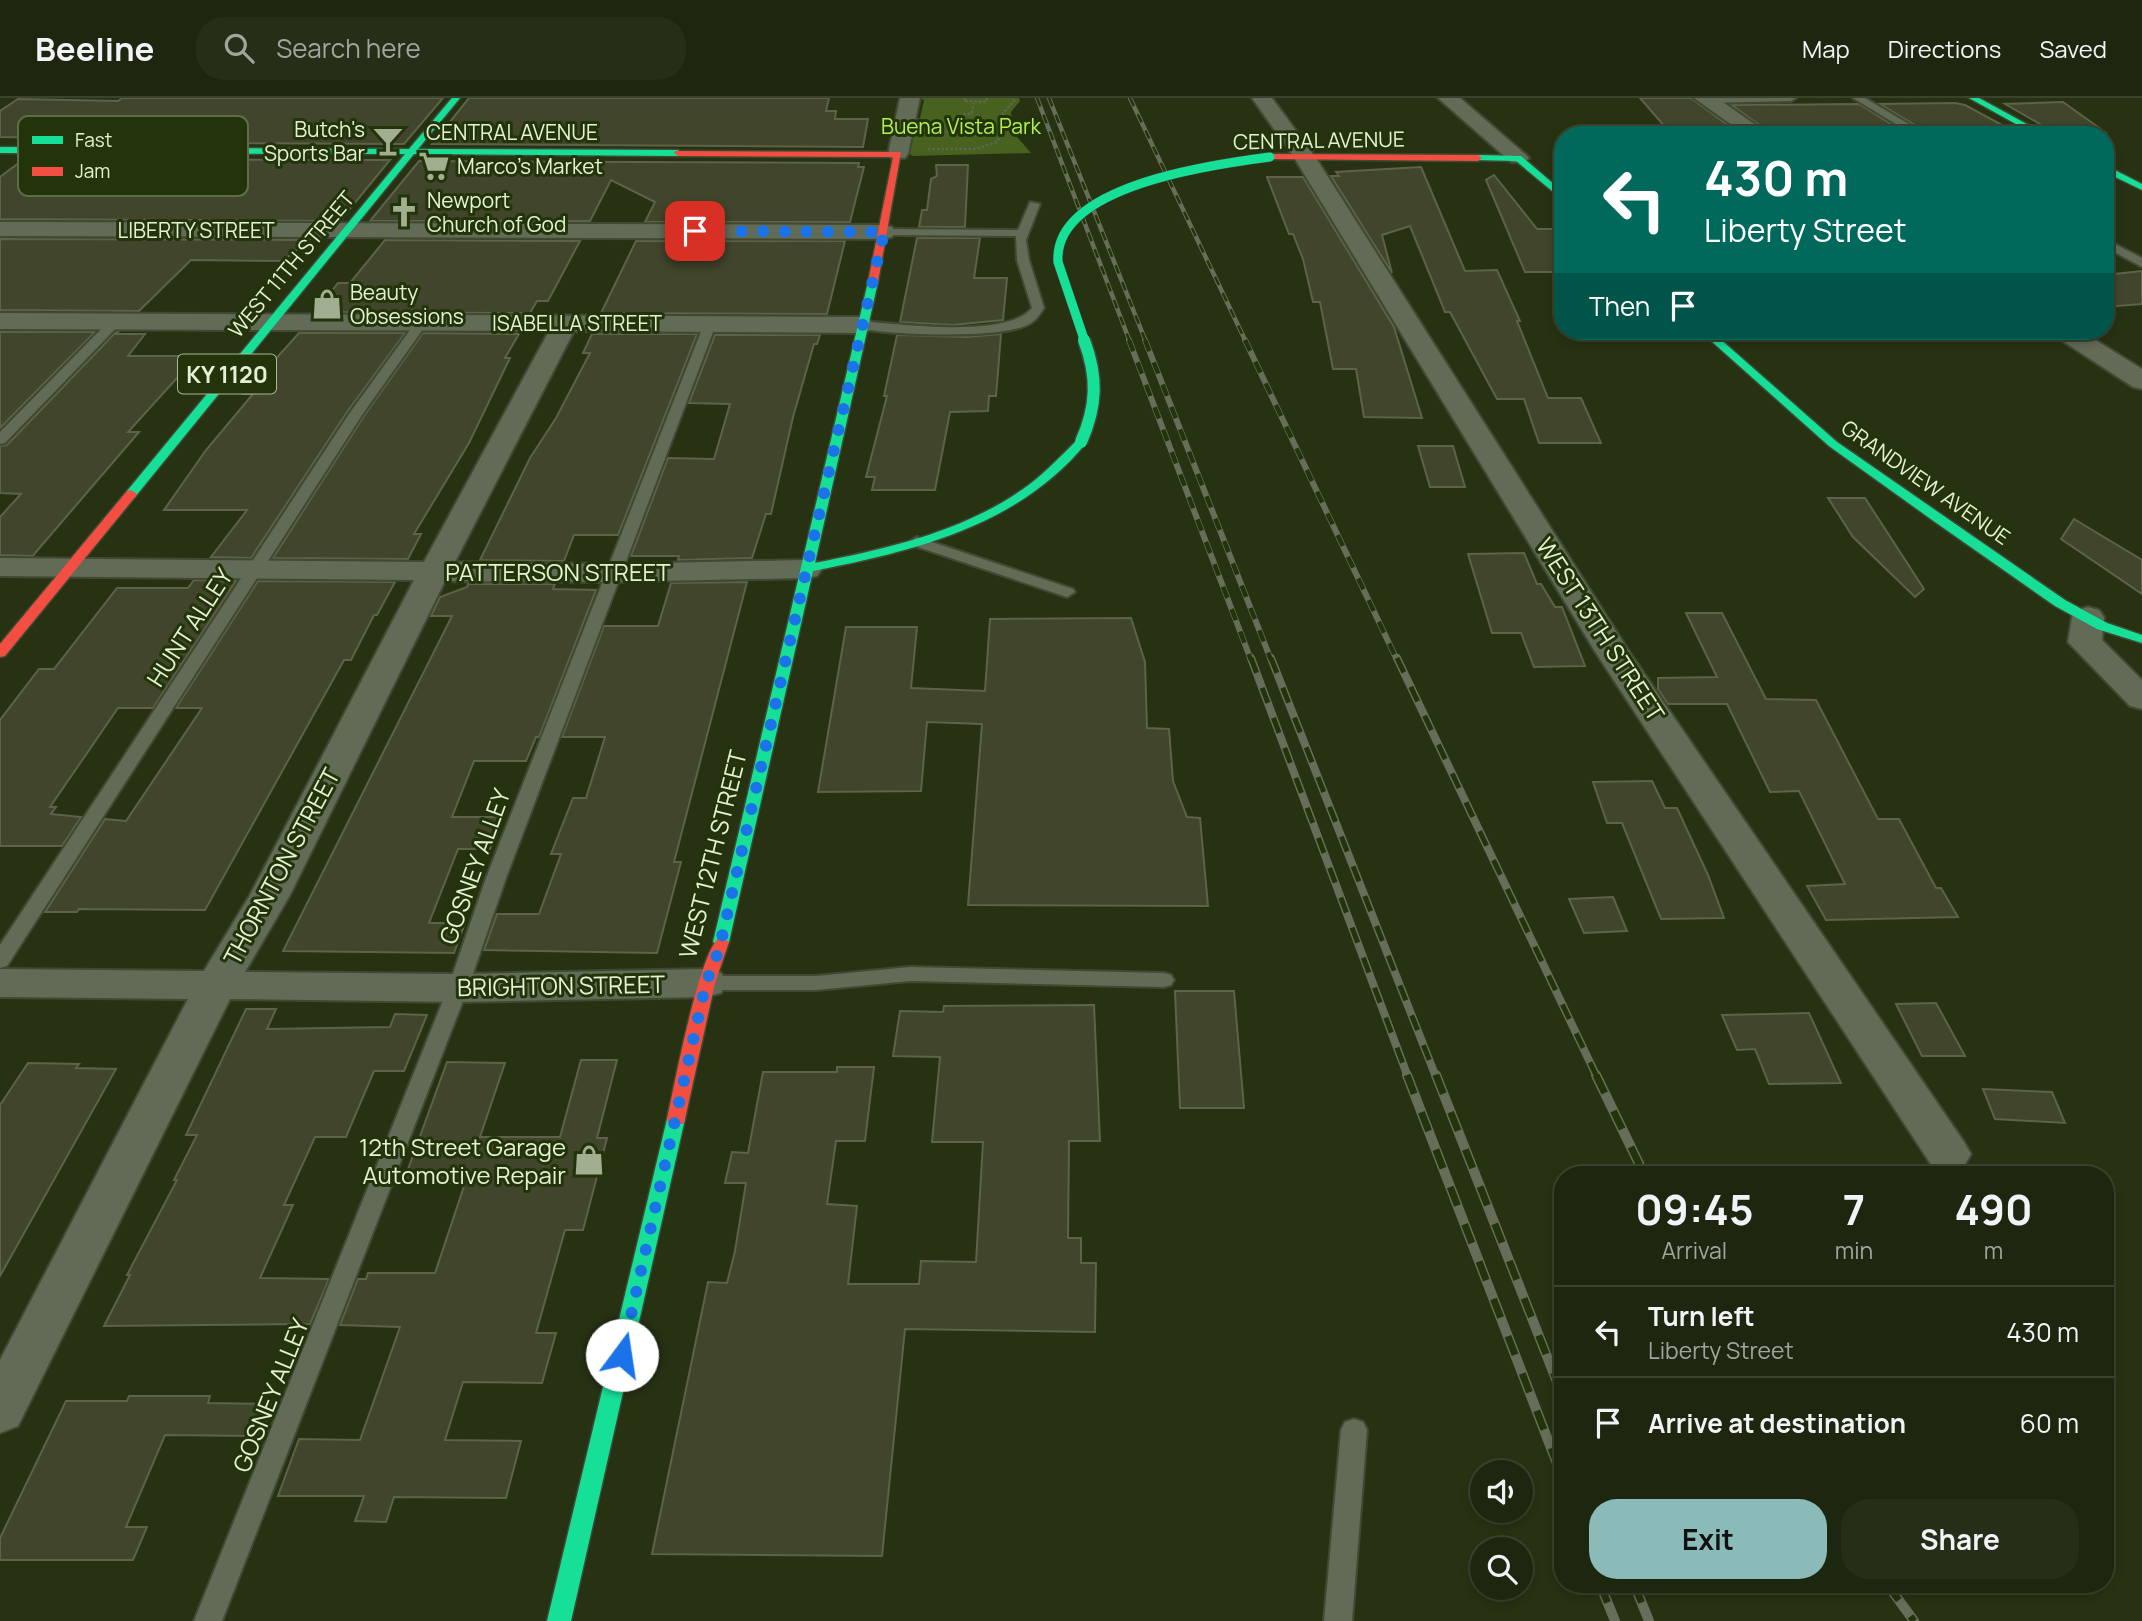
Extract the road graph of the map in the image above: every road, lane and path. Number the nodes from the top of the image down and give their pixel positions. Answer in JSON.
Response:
{"nodes":[{"id":1,"x":456,"y":98,"type":"edge"},
{"id":2,"x":910,"y":98,"type":"edge"},
{"id":3,"x":964,"y":98,"type":"edge"},
{"id":4,"x":987,"y":98,"type":"edge"},
{"id":5,"x":1013,"y":98,"type":"edge"},
{"id":6,"x":1262,"y":98,"type":"edge"},
{"id":7,"x":1448,"y":98,"type":"edge"},
{"id":8,"x":1791,"y":98,"type":"edge"},
{"id":9,"x":1858,"y":98,"type":"edge"},
{"id":10,"x":1973,"y":98,"type":"edge"},
{"id":11,"x":1705,"y":99,"type":"edge"},
{"id":12,"x":974,"y":103,"type":"junction"},
{"id":13,"x":1746,"y":126,"type":"edge"},
{"id":14,"x":1906,"y":126,"type":"edge"},
{"id":15,"x":2026,"y":126,"type":"edge"},
{"id":16,"x":972,"y":129,"type":"dead end"},
{"id":17,"x":0,"y":150,"type":"edge"},
{"id":18,"x":18,"y":150,"type":"edge"},
{"id":19,"x":899,"y":150,"type":"junction"},
{"id":20,"x":248,"y":152,"type":"edge"},
{"id":21,"x":411,"y":153,"type":"junction"},
{"id":22,"x":1305,"y":158,"type":"junction"},
{"id":23,"x":1518,"y":158,"type":"junction"},
{"id":24,"x":2114,"y":173,"type":"edge"},
{"id":25,"x":2142,"y":187,"type":"edge"},
{"id":26,"x":1554,"y":189,"type":"edge"},
{"id":27,"x":1034,"y":204,"type":"dead end"},
{"id":28,"x":0,"y":229,"type":"edge"},
{"id":29,"x":344,"y":231,"type":"junction"},
{"id":30,"x":884,"y":232,"type":"junction"},
{"id":31,"x":1022,"y":233,"type":"junction"},
{"id":32,"x":2114,"y":247,"type":"edge"},
{"id":33,"x":2142,"y":263,"type":"edge"},
{"id":34,"x":0,"y":321,"type":"edge"},
{"id":35,"x":116,"y":321,"type":"junction"},
{"id":36,"x":271,"y":321,"type":"junction"},
{"id":37,"x":422,"y":322,"type":"junction"},
{"id":38,"x":566,"y":323,"type":"junction"},
{"id":39,"x":710,"y":324,"type":"junction"},
{"id":40,"x":861,"y":325,"type":"junction"},
{"id":41,"x":1714,"y":340,"type":"edge"},
{"id":42,"x":2078,"y":340,"type":"edge"},
{"id":43,"x":2142,"y":381,"type":"edge"},
{"id":44,"x":0,"y":440,"type":"edge"},
{"id":45,"x":1081,"y":442,"type":"joint"},
{"id":46,"x":917,"y":542,"type":"junction"},
{"id":47,"x":0,"y":567,"type":"edge"},
{"id":48,"x":70,"y":567,"type":"junction"},
{"id":49,"x":258,"y":568,"type":"junction"},
{"id":50,"x":806,"y":569,"type":"junction"},
{"id":51,"x":435,"y":570,"type":"junction"},
{"id":52,"x":613,"y":573,"type":"junction"},
{"id":53,"x":1067,"y":592,"type":"dead end"},
{"id":54,"x":2088,"y":617,"type":"junction"},
{"id":55,"x":2142,"y":639,"type":"edge"},
{"id":56,"x":0,"y":653,"type":"edge"},
{"id":57,"x":2142,"y":699,"type":"edge"},
{"id":58,"x":0,"y":961,"type":"edge"},
{"id":59,"x":1164,"y":980,"type":"dead end"},
{"id":60,"x":0,"y":983,"type":"edge"},
{"id":61,"x":706,"y":983,"type":"junction"},
{"id":62,"x":216,"y":985,"type":"junction"},
{"id":63,"x":458,"y":988,"type":"junction"},
{"id":64,"x":1948,"y":1154,"type":"dead end"},
{"id":65,"x":0,"y":1411,"type":"edge"},
{"id":66,"x":1354,"y":1430,"type":"dead end"},
{"id":67,"x":208,"y":1621,"type":"edge"},
{"id":68,"x":559,"y":1621,"type":"edge"},
{"id":69,"x":1338,"y":1621,"type":"edge"}],
"edges":[{"from":1,"to":21,"type":"street","name":"WEST 11TH STREET","number":"KY 1120"},
{"from":2,"to":19,"type":"street","name":"WEST 12TH STREET"},
{"from":3,"to":12,"type":"path"},
{"from":4,"to":12,"type":"path"},
{"from":5,"to":19,"type":"path"},
{"from":6,"to":22,"type":"street","name":"WEST 13TH STREET"},
{"from":7,"to":23,"type":"street"},
{"from":8,"to":11,"type":"lane"},
{"from":9,"to":14,"type":"lane"},
{"from":10,"to":15,"type":"street"},
{"from":11,"to":13,"type":"street"},
{"from":12,"to":16,"type":"path"},
{"from":17,"to":18,"type":"street","name":"CENTRAL AVENUE"},
{"from":19,"to":21,"type":"street","name":"CENTRAL AVENUE"},
{"from":19,"to":30,"type":"street","name":"WEST 12TH STREET"},
{"from":20,"to":21,"type":"street","name":"CENTRAL AVENUE"},
{"from":21,"to":29,"type":"street","name":"WEST 11TH STREET","number":"KY 1120"},
{"from":22,"to":23,"type":"street","name":"CENTRAL AVENUE"},
{"from":22,"to":45,"type":"street","name":"CENTRAL AVENUE","bridge":true},
{"from":22,"to":64,"type":"street","name":"WEST 13TH STREET"},
{"from":23,"to":26,"type":"street"},
{"from":24,"to":25,"type":"street"},
{"from":27,"to":31,"type":"lane","name":"ISABELLA STREET"},
{"from":28,"to":29,"type":"street","name":"LIBERTY STREET"},
{"from":29,"to":30,"type":"street","name":"LIBERTY STREET"},
{"from":29,"to":36,"type":"street","name":"WEST 11TH STREET","number":"KY 1120"},
{"from":30,"to":31,"type":"lane","name":"LIBERTY STREET"},
{"from":30,"to":40,"type":"street","name":"WEST 12TH STREET"},
{"from":31,"to":40,"type":"lane","name":"ISABELLA STREET"},
{"from":32,"to":33,"type":"lane"},
{"from":34,"to":35,"type":"street","name":"ISABELLA STREET"},
{"from":35,"to":36,"type":"street","name":"ISABELLA STREET"},
{"from":35,"to":44,"type":"lane"},
{"from":36,"to":37,"type":"street","name":"ISABELLA STREET"},
{"from":36,"to":48,"type":"street","name":"WEST 11TH STREET","number":"KY 1120"},
{"from":37,"to":38,"type":"street","name":"ISABELLA STREET"},
{"from":37,"to":49,"type":"lane","name":"HUNT ALLEY"},
{"from":38,"to":39,"type":"street","name":"ISABELLA STREET"},
{"from":38,"to":51,"type":"street","name":"THORNTON STREET"},
{"from":39,"to":40,"type":"street","name":"ISABELLA STREET"},
{"from":39,"to":52,"type":"lane","name":"GOSNEY ALLEY"},
{"from":40,"to":50,"type":"street","name":"WEST 12TH STREET"},
{"from":41,"to":54,"type":"street","name":"GRANDVIEW AVENUE"},
{"from":42,"to":43,"type":"street"},
{"from":45,"to":46,"type":"street","name":"PATTERSON STREET"},
{"from":46,"to":50,"type":"street","name":"PATTERSON STREET"},
{"from":46,"to":53,"type":"lane"},
{"from":47,"to":48,"type":"street","name":"PATTERSON STREET"},
{"from":48,"to":49,"type":"street","name":"PATTERSON STREET"},
{"from":48,"to":56,"type":"street","name":"WEST 11TH STREET","number":"KY 1120"},
{"from":49,"to":51,"type":"street","name":"PATTERSON STREET"},
{"from":49,"to":58,"type":"lane","name":"HUNT ALLEY"},
{"from":50,"to":52,"type":"street","name":"PATTERSON STREET"},
{"from":50,"to":61,"type":"street","name":"WEST 12TH STREET"},
{"from":51,"to":52,"type":"street","name":"PATTERSON STREET"},
{"from":51,"to":62,"type":"street","name":"THORNTON STREET"},
{"from":52,"to":63,"type":"lane","name":"GOSNEY ALLEY"},
{"from":54,"to":55,"type":"street","name":"GRANDVIEW AVENUE"},
{"from":54,"to":57,"type":"street"},
{"from":59,"to":61,"type":"lane","name":"BRIGHTON STREET"},
{"from":60,"to":62,"type":"street","name":"BRIGHTON STREET"},
{"from":61,"to":63,"type":"street","name":"BRIGHTON STREET"},
{"from":61,"to":68,"type":"street","name":"WEST 12TH STREET"},
{"from":62,"to":63,"type":"street","name":"BRIGHTON STREET"},
{"from":62,"to":65,"type":"street","name":"THORNTON STREET"},
{"from":63,"to":67,"type":"lane","name":"GOSNEY ALLEY"},
{"from":66,"to":69,"type":"lane"}]}
